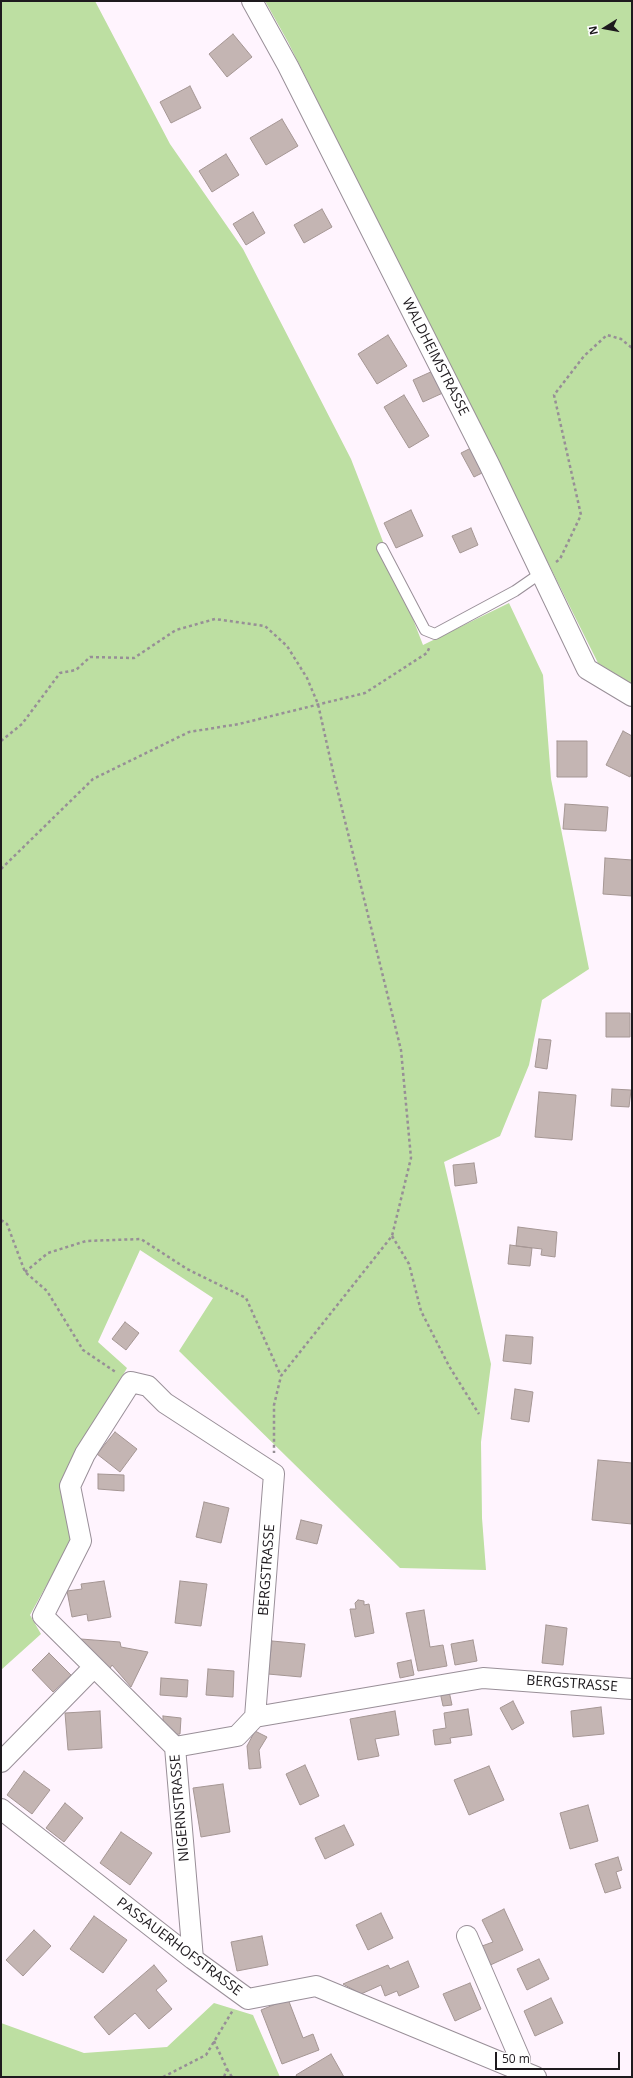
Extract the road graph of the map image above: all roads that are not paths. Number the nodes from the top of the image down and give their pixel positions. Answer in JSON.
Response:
{"nodes":[{"id":1,"x":252,"y":1,"type":"edge"},
{"id":2,"x":382,"y":548,"type":"dead end"},
{"id":3,"x":541,"y":573,"type":"junction"},
{"id":4,"x":632,"y":696,"type":"edge"},
{"id":5,"x":43,"y":1616,"type":"joint"},
{"id":6,"x":94,"y":1667,"type":"junction"},
{"id":7,"x":632,"y":1689,"type":"edge"},
{"id":8,"x":256,"y":1717,"type":"junction"},
{"id":9,"x":175,"y":1747,"type":"junction"},
{"id":10,"x":1,"y":1762,"type":"edge"},
{"id":11,"x":1,"y":1809,"type":"edge"},
{"id":12,"x":467,"y":1936,"type":"dead end"},
{"id":13,"x":193,"y":1959,"type":"junction"},
{"id":14,"x":517,"y":2068,"type":"junction"},
{"id":15,"x":536,"y":2077,"type":"edge"}],
"edges":[{"from":1,"to":3,"type":"street","name":"WALDHEIMSTRASSE"},
{"from":2,"to":3,"type":"lane"},
{"from":3,"to":4,"type":"street","name":"WALDHEIMSTRASSE"},
{"from":5,"to":6,"type":"street","name":"NIGERNSTRASSE"},
{"from":5,"to":8,"type":"street","name":"BERGSTRASSE"},
{"from":6,"to":9,"type":"street","name":"NIGERNSTRASSE"},
{"from":6,"to":10,"type":"street"},
{"from":7,"to":8,"type":"street","name":"BERGSTRASSE"},
{"from":8,"to":9,"type":"street"},
{"from":9,"to":13,"type":"street","name":"NIGERNSTRASSE"},
{"from":11,"to":13,"type":"street","name":"PASSAUERHOFSTRASSE"},
{"from":12,"to":14,"type":"street"},
{"from":13,"to":14,"type":"street","name":"PASSAUERHOFSTRASSE"},
{"from":14,"to":15,"type":"street","name":"PASSAUERHOFSTRASSE"}]}
